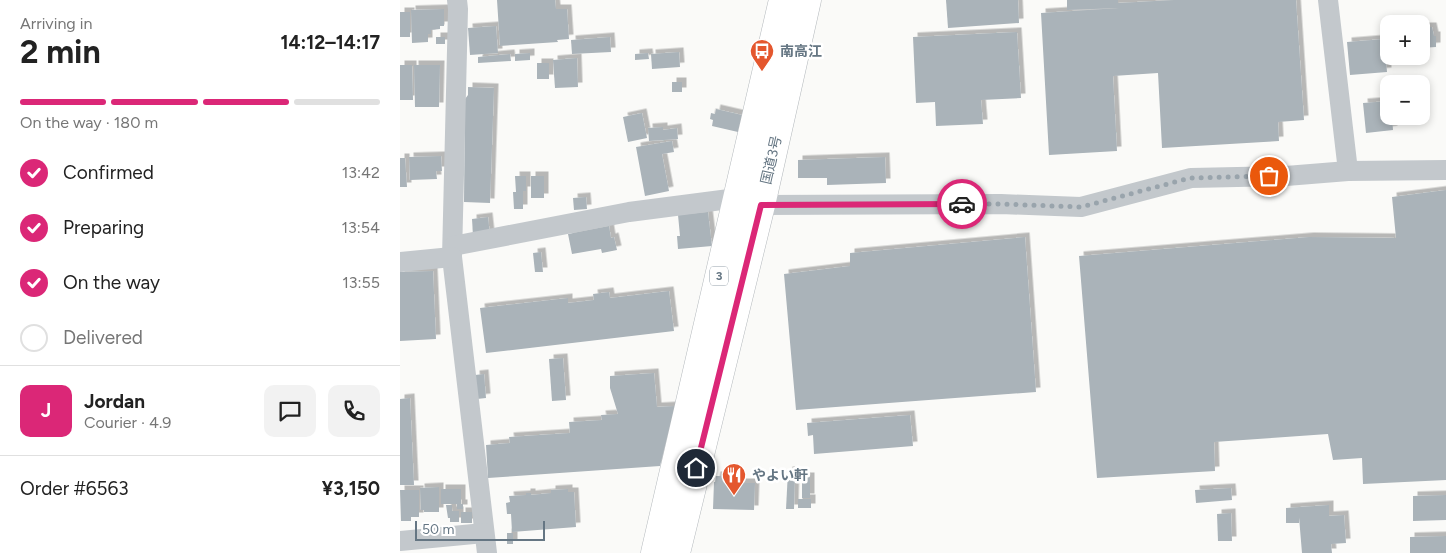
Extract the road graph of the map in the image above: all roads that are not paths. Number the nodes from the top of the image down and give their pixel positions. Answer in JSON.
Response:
{"nodes":[{"id":1,"x":457,"y":0,"type":"edge"},
{"id":2,"x":783,"y":0,"type":"edge"},
{"id":3,"x":807,"y":0,"type":"edge"},
{"id":4,"x":1328,"y":0,"type":"edge"},
{"id":5,"x":1446,"y":170,"type":"edge"},
{"id":6,"x":1348,"y":171,"type":"junction"},
{"id":7,"x":749,"y":201,"type":"junction"},
{"id":8,"x":453,"y":252,"type":"junction"},
{"id":9,"x":400,"y":262,"type":"edge"},
{"id":10,"x":400,"y":541,"type":"edge"},
{"id":11,"x":485,"y":543,"type":"edge"},
{"id":12,"x":655,"y":553,"type":"edge"},
{"id":13,"x":676,"y":553,"type":"edge"}],
"edges":[{"from":1,"to":8,"type":"street"},
{"from":2,"to":7,"type":"highway","name":"国道3号","number":"3"},
{"from":3,"to":7,"type":"highway","name":"国道3号","number":"3"},
{"from":4,"to":6,"type":"street"},
{"from":5,"to":6,"type":"street"},
{"from":6,"to":7,"type":"street"},
{"from":7,"to":8,"type":"street"},
{"from":7,"to":12,"type":"highway","name":"国道3号","number":"3"},
{"from":7,"to":13,"type":"highway","name":"国道3号","number":"3"},
{"from":8,"to":9,"type":"street"},
{"from":8,"to":11,"type":"street"},
{"from":10,"to":11,"type":"street"}]}
